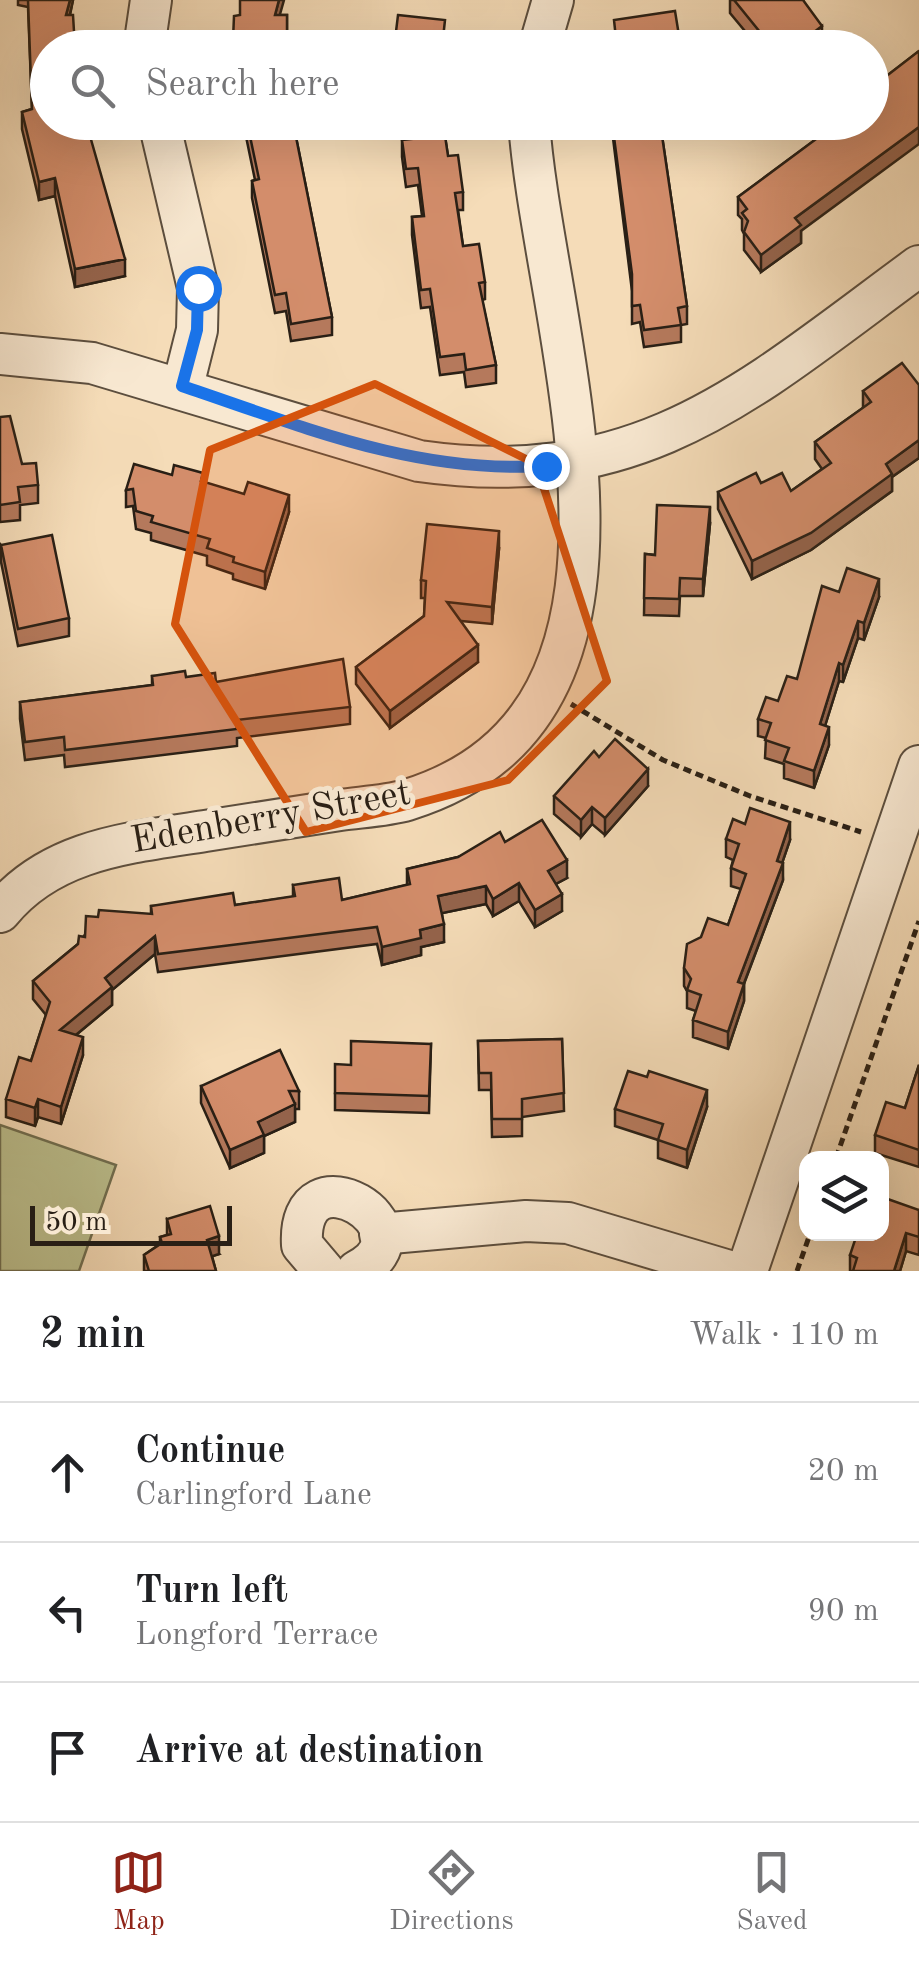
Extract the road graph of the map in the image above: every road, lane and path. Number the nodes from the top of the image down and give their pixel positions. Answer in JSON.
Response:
{"nodes":[{"id":1,"x":151,"y":0,"type":"edge"},
{"id":2,"x":552,"y":0,"type":"edge"},
{"id":3,"x":147,"y":30,"type":"edge"},
{"id":4,"x":544,"y":30,"type":"edge"},
{"id":5,"x":163,"y":140,"type":"edge"},
{"id":6,"x":532,"y":140,"type":"edge"},
{"id":7,"x":919,"y":266,"type":"edge"},
{"id":8,"x":0,"y":354,"type":"edge"},
{"id":9,"x":182,"y":386,"type":"junction"},
{"id":10,"x":576,"y":460,"type":"junction"},
{"id":11,"x":547,"y":689,"type":"junction"},
{"id":12,"x":919,"y":766,"type":"edge"},
{"id":13,"x":906,"y":847,"type":"edge"},
{"id":14,"x":6,"y":890,"type":"edge"},
{"id":15,"x":919,"y":921,"type":"edge"},
{"id":16,"x":838,"y":1151,"type":"edge"},
{"id":17,"x":380,"y":1234,"type":"junction"},
{"id":18,"x":808,"y":1241,"type":"edge"},
{"id":19,"x":324,"y":1271,"type":"edge"},
{"id":20,"x":357,"y":1271,"type":"edge"},
{"id":21,"x":729,"y":1271,"type":"edge"},
{"id":22,"x":747,"y":1271,"type":"edge"},
{"id":23,"x":797,"y":1271,"type":"edge"}],
"edges":[{"from":1,"to":3,"type":"street"},
{"from":2,"to":4,"type":"street"},
{"from":5,"to":9,"type":"street"},
{"from":6,"to":10,"type":"street","name":"Edenberry Street"},
{"from":7,"to":10,"type":"street"},
{"from":8,"to":9,"type":"street"},
{"from":9,"to":10,"type":"street"},
{"from":10,"to":11,"type":"street","name":"Edenberry Street"},
{"from":11,"to":13,"type":"path"},
{"from":11,"to":14,"type":"street","name":"Edenberry Street"},
{"from":12,"to":13,"type":"street"},
{"from":13,"to":22,"type":"street"},
{"from":15,"to":16,"type":"path"},
{"from":17,"to":19,"type":"street"},
{"from":17,"to":20,"type":"street"},
{"from":17,"to":21,"type":"street"},
{"from":18,"to":23,"type":"path"}]}
